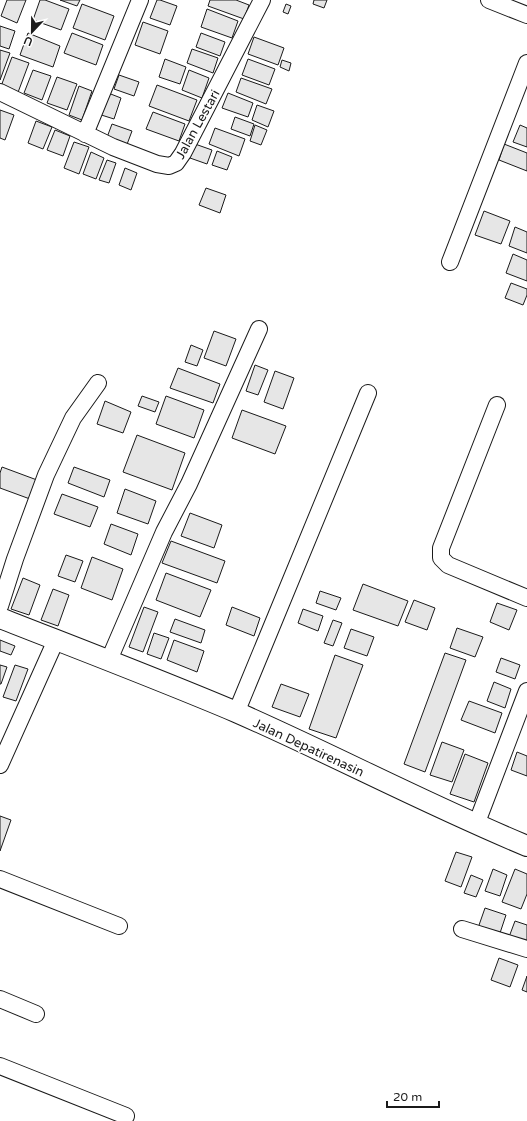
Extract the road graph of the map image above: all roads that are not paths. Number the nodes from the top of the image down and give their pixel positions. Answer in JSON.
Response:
{"nodes":[{"id":1,"x":140,"y":0,"type":"edge"},
{"id":2,"x":262,"y":0,"type":"edge"},
{"id":3,"x":489,"y":0,"type":"edge"},
{"id":4,"x":527,"y":15,"type":"edge"},
{"id":5,"x":527,"y":63,"type":"edge"},
{"id":6,"x":0,"y":92,"type":"edge"},
{"id":7,"x":85,"y":134,"type":"junction"},
{"id":8,"x":450,"y":262,"type":"dead end"},
{"id":9,"x":259,"y":329,"type":"dead end"},
{"id":10,"x":98,"y":383,"type":"dead end"},
{"id":11,"x":368,"y":393,"type":"dead end"},
{"id":12,"x":497,"y":405,"type":"dead end"},
{"id":13,"x":527,"y":598,"type":"edge"},
{"id":14,"x":0,"y":606,"type":"edge"},
{"id":15,"x":0,"y":618,"type":"edge"},
{"id":16,"x":56,"y":640,"type":"junction"},
{"id":17,"x":109,"y":660,"type":"junction"},
{"id":18,"x":527,"y":691,"type":"edge"},
{"id":19,"x":236,"y":713,"type":"junction"},
{"id":20,"x":0,"y":765,"type":"edge"},
{"id":21,"x":476,"y":825,"type":"junction"},
{"id":22,"x":527,"y":846,"type":"edge"},
{"id":23,"x":0,"y":879,"type":"edge"},
{"id":24,"x":119,"y":926,"type":"dead end"},
{"id":25,"x":462,"y":929,"type":"dead end"},
{"id":26,"x":527,"y":949,"type":"edge"},
{"id":27,"x":0,"y":999,"type":"edge"},
{"id":28,"x":36,"y":1014,"type":"dead end"},
{"id":29,"x":0,"y":1066,"type":"edge"},
{"id":30,"x":126,"y":1116,"type":"dead end"}],
"edges":[{"from":1,"to":7,"type":"street"},
{"from":2,"to":7,"type":"street","name":"Jalan Lestari"},
{"from":3,"to":4,"type":"street"},
{"from":5,"to":8,"type":"street"},
{"from":6,"to":7,"type":"street","name":"Jalan Lestari"},
{"from":9,"to":17,"type":"street"},
{"from":10,"to":14,"type":"street"},
{"from":11,"to":19,"type":"street"},
{"from":12,"to":13,"type":"street"},
{"from":15,"to":16,"type":"street","name":"Jalan Depatirenasin"},
{"from":16,"to":17,"type":"street","name":"Jalan Depatirenasin"},
{"from":16,"to":20,"type":"street"},
{"from":17,"to":19,"type":"street","name":"Jalan Depatirenasin"},
{"from":18,"to":21,"type":"street"},
{"from":19,"to":21,"type":"street","name":"Jalan Depatirenasin"},
{"from":21,"to":22,"type":"street","name":"Jalan Depatirenasin"},
{"from":23,"to":24,"type":"street"},
{"from":25,"to":26,"type":"street"},
{"from":27,"to":28,"type":"street"},
{"from":29,"to":30,"type":"street"}]}
